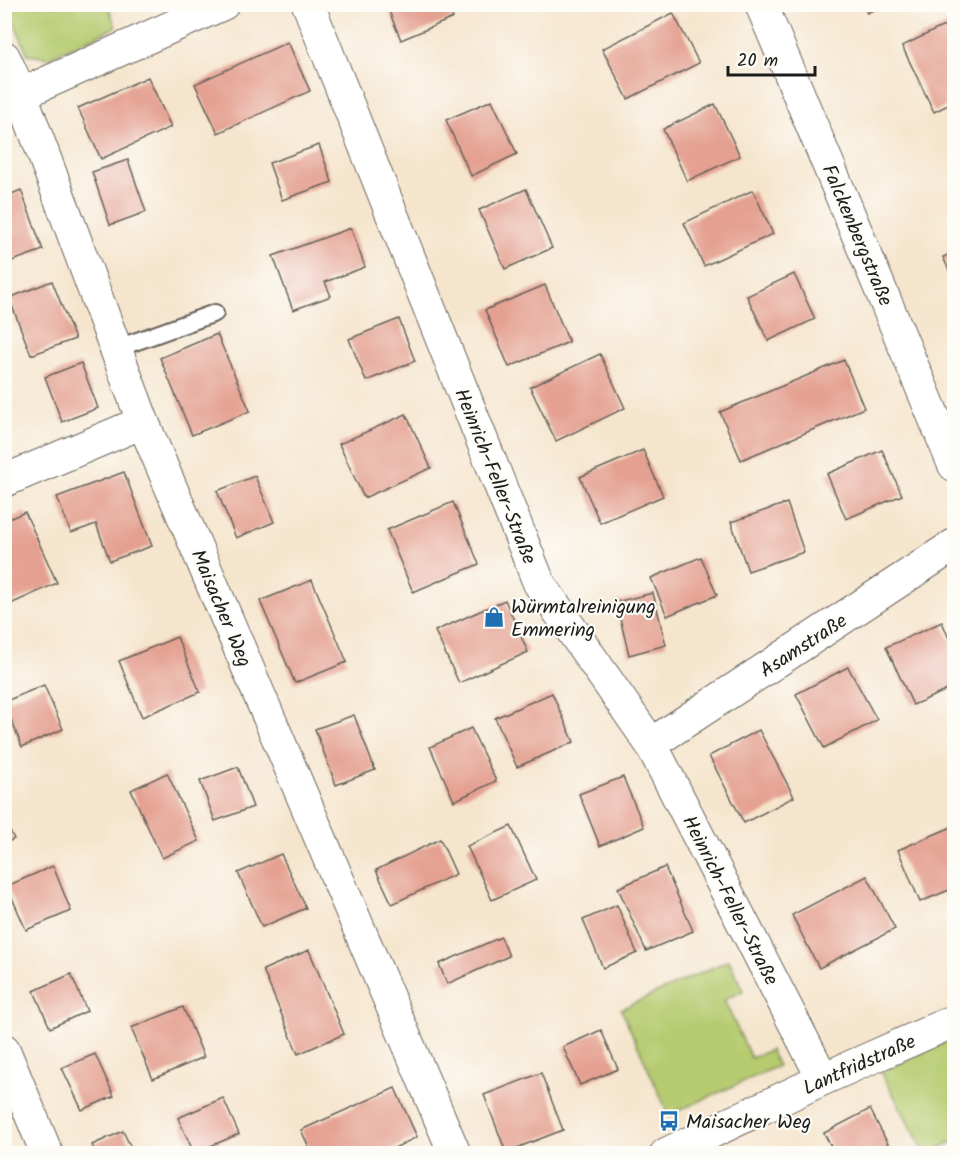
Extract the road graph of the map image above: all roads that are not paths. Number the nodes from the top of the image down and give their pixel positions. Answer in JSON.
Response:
{"nodes":[{"id":1,"x":223,"y":4,"type":"edge"},
{"id":2,"x":308,"y":4,"type":"edge"},
{"id":3,"x":761,"y":4,"type":"edge"},
{"id":4,"x":4,"y":57,"type":"edge"},
{"id":5,"x":21,"y":94,"type":"junction"},
{"id":6,"x":215,"y":314,"type":"dead end"},
{"id":7,"x":115,"y":348,"type":"junction"},
{"id":8,"x":143,"y":423,"type":"junction"},
{"id":9,"x":954,"y":465,"type":"edge"},
{"id":10,"x":4,"y":481,"type":"edge"},
{"id":11,"x":954,"y":545,"type":"edge"},
{"id":12,"x":651,"y":744,"type":"junction"},
{"id":13,"x":954,"y":1021,"type":"edge"},
{"id":14,"x":4,"y":1050,"type":"edge"},
{"id":15,"x":823,"y":1079,"type":"junction"},
{"id":16,"x":47,"y":1154,"type":"edge"},
{"id":17,"x":455,"y":1154,"type":"edge"},
{"id":18,"x":666,"y":1154,"type":"edge"}],
"edges":[{"from":1,"to":5,"type":"street"},
{"from":2,"to":12,"type":"street","name":"Heinrich-Feller-Straße"},
{"from":3,"to":9,"type":"street","name":"Falckenbergstraße"},
{"from":4,"to":5,"type":"street","name":"Maisacher Weg"},
{"from":5,"to":7,"type":"street","name":"Maisacher Weg"},
{"from":6,"to":7,"type":"lane"},
{"from":7,"to":8,"type":"street","name":"Maisacher Weg"},
{"from":8,"to":10,"type":"street"},
{"from":8,"to":17,"type":"street","name":"Maisacher Weg"},
{"from":11,"to":12,"type":"street","name":"Asamstraße"},
{"from":12,"to":15,"type":"street","name":"Heinrich-Feller-Straße"},
{"from":13,"to":15,"type":"street","name":"Lantfridstraße"},
{"from":14,"to":16,"type":"street"},
{"from":15,"to":18,"type":"street","name":"Lantfridstraße"}]}
